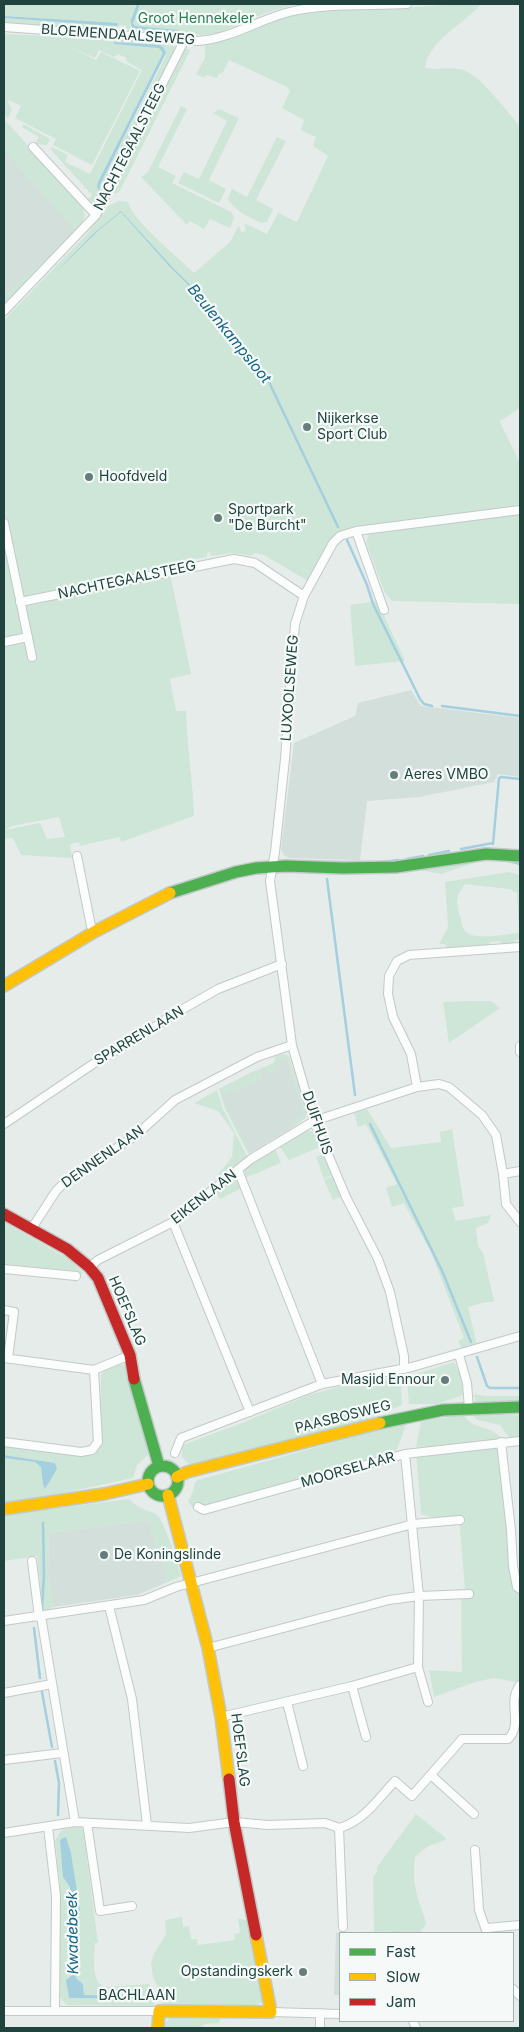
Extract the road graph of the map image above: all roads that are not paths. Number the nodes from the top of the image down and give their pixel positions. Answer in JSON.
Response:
{"nodes":[{"id":1,"x":407,"y":4,"type":"edge"},
{"id":2,"x":4,"y":27,"type":"edge"},
{"id":3,"x":184,"y":41,"type":"junction"},
{"id":4,"x":34,"y":147,"type":"dead end"},
{"id":5,"x":96,"y":214,"type":"junction"},
{"id":6,"x":4,"y":311,"type":"edge"},
{"id":7,"x":520,"y":510,"type":"edge"},
{"id":8,"x":4,"y":523,"type":"edge"},
{"id":9,"x":356,"y":531,"type":"junction"},
{"id":10,"x":304,"y":596,"type":"junction"},
{"id":11,"x":20,"y":602,"type":"junction"},
{"id":12,"x":384,"y":610,"type":"dead end"},
{"id":13,"x":28,"y":637,"type":"junction"},
{"id":14,"x":4,"y":642,"type":"edge"},
{"id":15,"x":32,"y":657,"type":"dead end"},
{"id":16,"x":77,"y":856,"type":"dead end"},
{"id":17,"x":520,"y":856,"type":"edge"},
{"id":18,"x":272,"y":867,"type":"junction"},
{"id":19,"x":94,"y":932,"type":"junction"},
{"id":20,"x":520,"y":947,"type":"edge"},
{"id":21,"x":282,"y":964,"type":"junction"},
{"id":22,"x":4,"y":986,"type":"edge"},
{"id":23,"x":292,"y":1045,"type":"junction"},
{"id":24,"x":520,"y":1046,"type":"edge"},
{"id":25,"x":520,"y":1052,"type":"edge"},
{"id":26,"x":417,"y":1087,"type":"junction"},
{"id":27,"x":314,"y":1121,"type":"junction"},
{"id":28,"x":4,"y":1124,"type":"edge"},
{"id":29,"x":520,"y":1163,"type":"edge"},
{"id":30,"x":238,"y":1170,"type":"junction"},
{"id":31,"x":519,"y":1171,"type":"edge"},
{"id":32,"x":503,"y":1174,"type":"junction"},
{"id":33,"x":4,"y":1214,"type":"edge"},
{"id":34,"x":173,"y":1222,"type":"junction"},
{"id":35,"x":520,"y":1222,"type":"edge"},
{"id":36,"x":32,"y":1228,"type":"junction"},
{"id":37,"x":90,"y":1267,"type":"junction"},
{"id":38,"x":4,"y":1269,"type":"edge"},
{"id":39,"x":4,"y":1273,"type":"edge"},
{"id":40,"x":76,"y":1276,"type":"dead end"},
{"id":41,"x":4,"y":1310,"type":"edge"},
{"id":42,"x":520,"y":1336,"type":"edge"},
{"id":43,"x":459,"y":1355,"type":"junction"},
{"id":44,"x":130,"y":1356,"type":"junction"},
{"id":45,"x":6,"y":1358,"type":"edge"},
{"id":46,"x":408,"y":1368,"type":"junction"},
{"id":47,"x":94,"y":1370,"type":"junction"},
{"id":48,"x":322,"y":1384,"type":"junction"},
{"id":49,"x":520,"y":1407,"type":"edge"},
{"id":50,"x":469,"y":1408,"type":"junction"},
{"id":51,"x":250,"y":1412,"type":"junction"},
{"id":52,"x":520,"y":1441,"type":"edge"},
{"id":53,"x":4,"y":1442,"type":"edge"},
{"id":54,"x":502,"y":1442,"type":"junction"},
{"id":55,"x":174,"y":1453,"type":"dead end"},
{"id":56,"x":405,"y":1454,"type":"junction"},
{"id":57,"x":159,"y":1466,"type":"junction"},
{"id":58,"x":177,"y":1476,"type":"junction"},
{"id":59,"x":148,"y":1484,"type":"junction"},
{"id":60,"x":168,"y":1495,"type":"junction"},
{"id":61,"x":198,"y":1507,"type":"dead end"},
{"id":62,"x":4,"y":1509,"type":"edge"},
{"id":63,"x":460,"y":1520,"type":"dead end"},
{"id":64,"x":414,"y":1524,"type":"junction"},
{"id":65,"x":32,"y":1561,"type":"dead end"},
{"id":66,"x":192,"y":1583,"type":"junction"},
{"id":67,"x":520,"y":1590,"type":"edge"},
{"id":68,"x":469,"y":1594,"type":"dead end"},
{"id":69,"x":419,"y":1596,"type":"junction"},
{"id":70,"x":109,"y":1606,"type":"junction"},
{"id":71,"x":40,"y":1617,"type":"junction"},
{"id":72,"x":4,"y":1621,"type":"edge"},
{"id":73,"x":208,"y":1648,"type":"junction"},
{"id":74,"x":418,"y":1667,"type":"junction"},
{"id":75,"x":52,"y":1684,"type":"junction"},
{"id":76,"x":520,"y":1685,"type":"edge"},
{"id":77,"x":352,"y":1686,"type":"junction"},
{"id":78,"x":4,"y":1693,"type":"edge"},
{"id":79,"x":287,"y":1702,"type":"junction"},
{"id":80,"x":428,"y":1702,"type":"dead end"},
{"id":81,"x":221,"y":1718,"type":"junction"},
{"id":82,"x":366,"y":1737,"type":"dead end"},
{"id":83,"x":62,"y":1753,"type":"junction"},
{"id":84,"x":4,"y":1760,"type":"edge"},
{"id":85,"x":303,"y":1766,"type":"dead end"},
{"id":86,"x":431,"y":1775,"type":"junction"},
{"id":87,"x":474,"y":1814,"type":"dead end"},
{"id":88,"x":75,"y":1822,"type":"junction"},
{"id":89,"x":234,"y":1822,"type":"junction"},
{"id":90,"x":88,"y":1823,"type":"junction"},
{"id":91,"x":147,"y":1825,"type":"junction"},
{"id":92,"x":48,"y":1827,"type":"junction"},
{"id":93,"x":338,"y":1828,"type":"junction"},
{"id":94,"x":4,"y":1832,"type":"edge"},
{"id":95,"x":476,"y":1850,"type":"dead end"},
{"id":96,"x":132,"y":1906,"type":"dead end"},
{"id":97,"x":520,"y":1925,"type":"edge"},
{"id":98,"x":343,"y":1926,"type":"dead end"},
{"id":99,"x":487,"y":1931,"type":"edge"},
{"id":100,"x":4,"y":2010,"type":"edge"},
{"id":101,"x":55,"y":2010,"type":"junction"},
{"id":102,"x":159,"y":2011,"type":"junction"},
{"id":103,"x":271,"y":2012,"type":"junction"},
{"id":104,"x":320,"y":2014,"type":"junction"},
{"id":105,"x":339,"y":2014,"type":"edge"},
{"id":106,"x":158,"y":2028,"type":"edge"},
{"id":107,"x":320,"y":2028,"type":"edge"}],
"edges":[{"from":1,"to":3,"type":"street","name":"BLOEMENDAALSEWEG"},
{"from":2,"to":3,"type":"street","name":"BLOEMENDAALSEWEG"},
{"from":3,"to":5,"type":"street","name":"NACHTEGAALSTEEG"},
{"from":4,"to":5,"type":"street"},
{"from":5,"to":6,"type":"street","name":"NACHTEGAALSTEEG"},
{"from":7,"to":9,"type":"street","name":"LUXOOLSEWEG"},
{"from":8,"to":11,"type":"street"},
{"from":9,"to":10,"type":"street","name":"LUXOOLSEWEG"},
{"from":9,"to":12,"type":"street"},
{"from":10,"to":11,"type":"street","name":"NACHTEGAALSTEEG"},
{"from":10,"to":18,"type":"street","name":"LUXOOLSEWEG"},
{"from":11,"to":13,"type":"street"},
{"from":13,"to":14,"type":"street"},
{"from":13,"to":15,"type":"street"},
{"from":16,"to":19,"type":"street"},
{"from":17,"to":18,"type":"street"},
{"from":18,"to":19,"type":"street"},
{"from":18,"to":21,"type":"street","name":"DUIFHUIS"},
{"from":19,"to":22,"type":"street"},
{"from":20,"to":26,"type":"street"},
{"from":21,"to":23,"type":"street","name":"DUIFHUIS"},
{"from":21,"to":28,"type":"street","name":"SPARRENLAAN"},
{"from":23,"to":27,"type":"street","name":"DUIFHUIS"},
{"from":23,"to":36,"type":"street","name":"DENNENLAAN"},
{"from":24,"to":25,"type":"street"},
{"from":26,"to":27,"type":"street","name":"EIKENLAAN"},
{"from":26,"to":32,"type":"street","name":"EIKENLAAN"},
{"from":27,"to":30,"type":"street","name":"EIKENLAAN"},
{"from":27,"to":46,"type":"street","name":"DUIFHUIS"},
{"from":29,"to":31,"type":"street"},
{"from":30,"to":34,"type":"street","name":"EIKENLAAN"},
{"from":30,"to":48,"type":"street"},
{"from":31,"to":32,"type":"street"},
{"from":32,"to":35,"type":"street"},
{"from":33,"to":36,"type":"street","name":"HOEFSLAG"},
{"from":34,"to":37,"type":"street","name":"EIKENLAAN"},
{"from":34,"to":51,"type":"street"},
{"from":36,"to":37,"type":"street","name":"HOEFSLAG"},
{"from":37,"to":44,"type":"street","name":"HOEFSLAG"},
{"from":38,"to":39,"type":"street"},
{"from":38,"to":40,"type":"street"},
{"from":41,"to":45,"type":"street"},
{"from":42,"to":43,"type":"street"},
{"from":43,"to":46,"type":"street"},
{"from":43,"to":50,"type":"street"},
{"from":44,"to":47,"type":"street"},
{"from":44,"to":57,"type":"street","name":"HOEFSLAG"},
{"from":45,"to":47,"type":"street"},
{"from":46,"to":48,"type":"street"},
{"from":47,"to":53,"type":"street"},
{"from":48,"to":51,"type":"street"},
{"from":49,"to":50,"type":"street","name":"PAASBOSWEG"},
{"from":50,"to":58,"type":"street","name":"PAASBOSWEG"},
{"from":51,"to":55,"type":"street"},
{"from":52,"to":54,"type":"street","name":"MOORSELAAR"},
{"from":54,"to":56,"type":"street","name":"MOORSELAAR"},
{"from":54,"to":67,"type":"street"},
{"from":56,"to":61,"type":"street","name":"MOORSELAAR"},
{"from":56,"to":64,"type":"street"},
{"from":57,"to":58,"type":"street"},
{"from":57,"to":59,"type":"street"},
{"from":58,"to":60,"type":"street"},
{"from":59,"to":60,"type":"street"},
{"from":59,"to":62,"type":"street"},
{"from":60,"to":66,"type":"street","name":"HOEFSLAG"},
{"from":63,"to":64,"type":"street"},
{"from":64,"to":66,"type":"street"},
{"from":64,"to":69,"type":"street"},
{"from":65,"to":71,"type":"street"},
{"from":66,"to":70,"type":"street"},
{"from":66,"to":73,"type":"street","name":"HOEFSLAG"},
{"from":68,"to":69,"type":"street"},
{"from":69,"to":73,"type":"street"},
{"from":69,"to":74,"type":"street"},
{"from":70,"to":71,"type":"street"},
{"from":70,"to":91,"type":"street"},
{"from":71,"to":72,"type":"street"},
{"from":71,"to":75,"type":"street"},
{"from":73,"to":81,"type":"street","name":"HOEFSLAG"},
{"from":74,"to":77,"type":"street"},
{"from":74,"to":80,"type":"street"},
{"from":75,"to":78,"type":"street"},
{"from":75,"to":83,"type":"street"},
{"from":76,"to":86,"type":"street"},
{"from":77,"to":79,"type":"street"},
{"from":77,"to":82,"type":"street"},
{"from":79,"to":81,"type":"street"},
{"from":79,"to":85,"type":"street"},
{"from":81,"to":89,"type":"street","name":"HOEFSLAG"},
{"from":83,"to":84,"type":"street"},
{"from":83,"to":88,"type":"street"},
{"from":86,"to":87,"type":"street"},
{"from":86,"to":93,"type":"street"},
{"from":88,"to":90,"type":"street"},
{"from":88,"to":92,"type":"street"},
{"from":89,"to":91,"type":"street"},
{"from":89,"to":93,"type":"street"},
{"from":89,"to":103,"type":"street","name":"HOEFSLAG"},
{"from":90,"to":91,"type":"street"},
{"from":90,"to":96,"type":"street"},
{"from":92,"to":94,"type":"street"},
{"from":92,"to":101,"type":"street"},
{"from":93,"to":98,"type":"street"},
{"from":95,"to":99,"type":"street"},
{"from":97,"to":99,"type":"street"},
{"from":100,"to":101,"type":"street","name":"BACHLAAN"},
{"from":101,"to":102,"type":"street","name":"BACHLAAN"},
{"from":102,"to":103,"type":"street","name":"BACHLAAN"},
{"from":102,"to":106,"type":"street"},
{"from":103,"to":104,"type":"street"},
{"from":104,"to":105,"type":"street"},
{"from":104,"to":107,"type":"street"}]}
